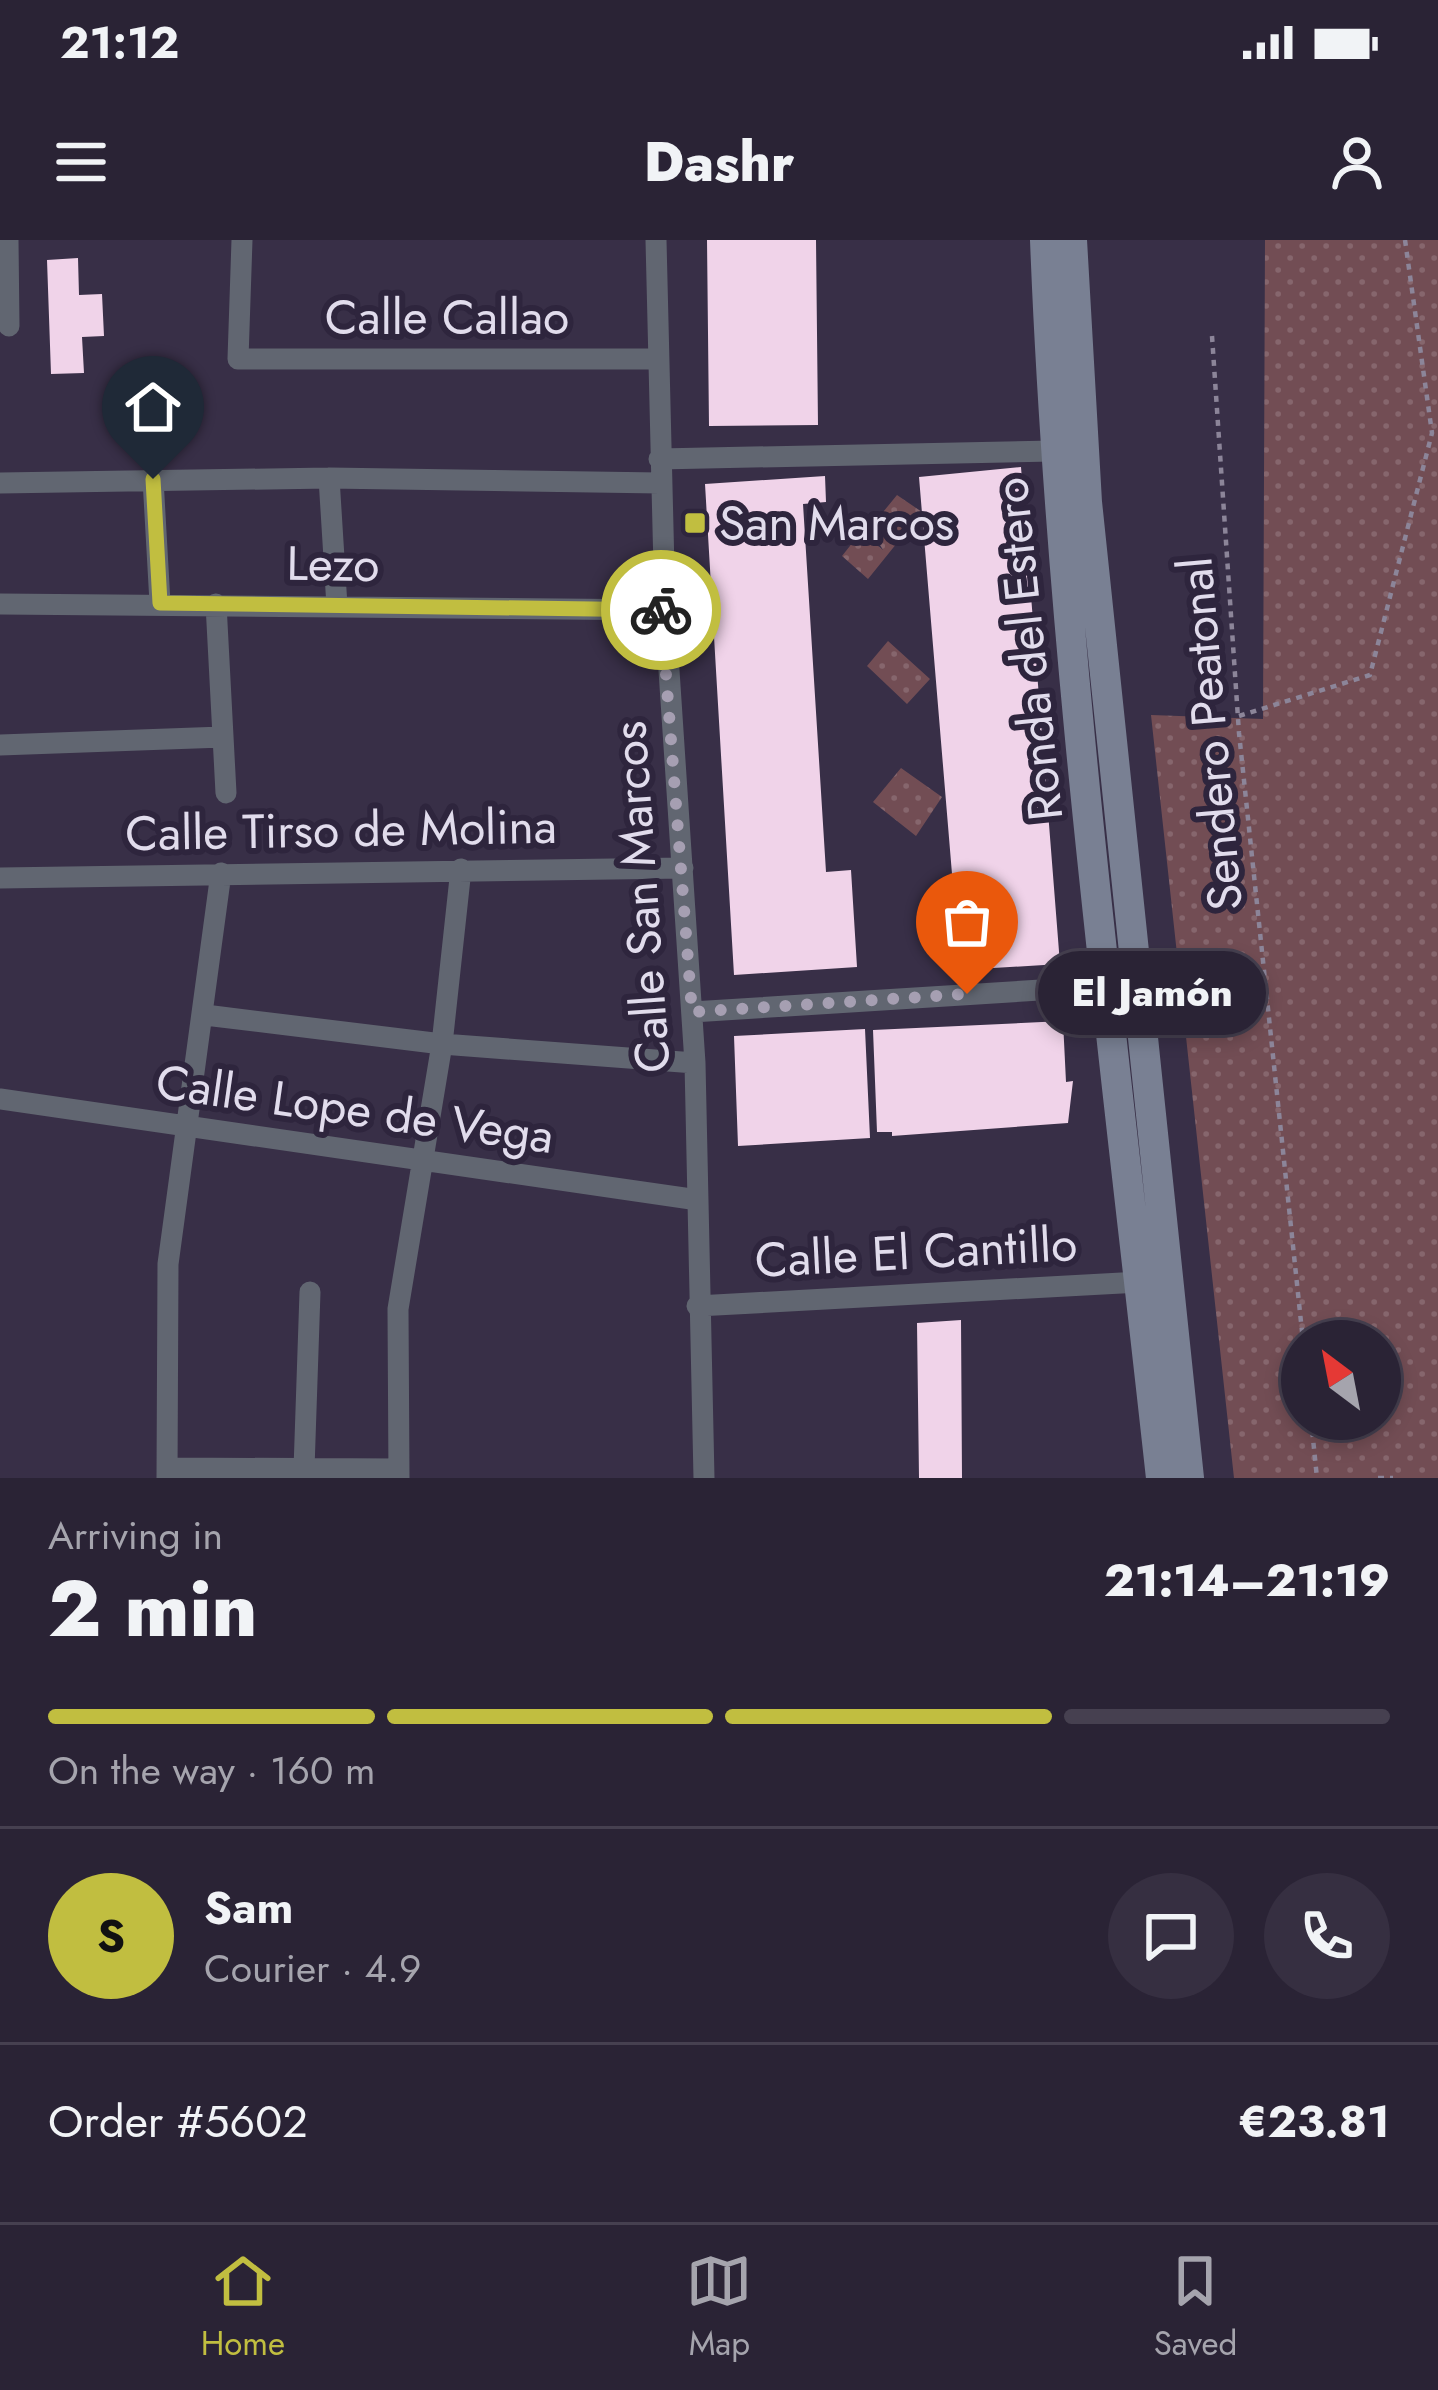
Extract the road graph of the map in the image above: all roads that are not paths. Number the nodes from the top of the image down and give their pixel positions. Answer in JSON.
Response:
{"nodes":[{"id":1,"x":8,"y":240,"type":"edge"},
{"id":2,"x":242,"y":240,"type":"edge"},
{"id":3,"x":656,"y":240,"type":"edge"},
{"id":4,"x":1045,"y":240,"type":"edge"},
{"id":5,"x":1072,"y":240,"type":"edge"},
{"id":6,"x":9,"y":326,"type":"dead end"},
{"id":7,"x":657,"y":359,"type":"junction"},
{"id":8,"x":1053,"y":451,"type":"junction"},
{"id":9,"x":659,"y":459,"type":"junction"},
{"id":10,"x":329,"y":478,"type":"junction"},
{"id":11,"x":153,"y":479,"type":"junction"},
{"id":12,"x":660,"y":482,"type":"junction"},
{"id":13,"x":0,"y":483,"type":"edge"},
{"id":14,"x":160,"y":603,"type":"junction"},
{"id":15,"x":0,"y":604,"type":"edge"},
{"id":16,"x":216,"y":604,"type":"junction"},
{"id":17,"x":337,"y":606,"type":"junction"},
{"id":18,"x":665,"y":610,"type":"junction"},
{"id":19,"x":223,"y":737,"type":"junction"},
{"id":20,"x":0,"y":745,"type":"edge"},
{"id":21,"x":226,"y":793,"type":"dead end"},
{"id":22,"x":683,"y":868,"type":"junction"},
{"id":23,"x":461,"y":869,"type":"junction"},
{"id":24,"x":221,"y":873,"type":"junction"},
{"id":25,"x":0,"y":878,"type":"edge"},
{"id":26,"x":1105,"y":986,"type":"junction"},
{"id":27,"x":692,"y":1012,"type":"junction"},
{"id":28,"x":206,"y":1015,"type":"junction"},
{"id":29,"x":442,"y":1044,"type":"junction"},
{"id":30,"x":695,"y":1063,"type":"junction"},
{"id":31,"x":0,"y":1099,"type":"edge"},
{"id":32,"x":188,"y":1127,"type":"junction"},
{"id":33,"x":424,"y":1162,"type":"junction"},
{"id":34,"x":698,"y":1200,"type":"junction"},
{"id":35,"x":1140,"y":1282,"type":"junction"},
{"id":36,"x":310,"y":1292,"type":"dead end"},
{"id":37,"x":697,"y":1306,"type":"junction"},
{"id":38,"x":304,"y":1469,"type":"junction"},
{"id":39,"x":167,"y":1473,"type":"edge"},
{"id":40,"x":399,"y":1474,"type":"edge"},
{"id":41,"x":704,"y":1478,"type":"edge"},
{"id":42,"x":1161,"y":1478,"type":"edge"},
{"id":43,"x":1189,"y":1478,"type":"edge"}],
"edges":[{"from":1,"to":6,"type":"street"},
{"from":2,"to":7,"type":"street","name":"Calle Callao"},
{"from":3,"to":7,"type":"street","name":"Calle San Marcos"},
{"from":4,"to":8,"type":"street","name":"Ronda del Estero"},
{"from":5,"to":43,"type":"street","name":"Ronda del Estero"},
{"from":7,"to":9,"type":"street","name":"Calle San Marcos"},
{"from":8,"to":9,"type":"street"},
{"from":8,"to":26,"type":"street","name":"Ronda del Estero"},
{"from":9,"to":12,"type":"street","name":"Calle San Marcos"},
{"from":10,"to":11,"type":"street"},
{"from":10,"to":12,"type":"street"},
{"from":10,"to":17,"type":"street"},
{"from":11,"to":13,"type":"street"},
{"from":11,"to":14,"type":"street"},
{"from":12,"to":18,"type":"street","name":"Calle San Marcos"},
{"from":14,"to":15,"type":"street","name":"Lezo"},
{"from":14,"to":16,"type":"street","name":"Lezo"},
{"from":16,"to":17,"type":"street","name":"Lezo"},
{"from":16,"to":19,"type":"street"},
{"from":17,"to":18,"type":"street","name":"Lezo"},
{"from":18,"to":22,"type":"street","name":"Calle San Marcos"},
{"from":19,"to":20,"type":"street"},
{"from":19,"to":21,"type":"street"},
{"from":22,"to":23,"type":"street","name":"Calle Tirso de Molina"},
{"from":22,"to":27,"type":"street","name":"Calle San Marcos"},
{"from":23,"to":24,"type":"street","name":"Calle Tirso de Molina"},
{"from":23,"to":29,"type":"street"},
{"from":24,"to":25,"type":"street","name":"Calle Tirso de Molina"},
{"from":24,"to":28,"type":"street"},
{"from":26,"to":27,"type":"street"},
{"from":26,"to":35,"type":"street","name":"Ronda del Estero"},
{"from":27,"to":30,"type":"street","name":"Calle San Marcos"},
{"from":28,"to":29,"type":"street"},
{"from":28,"to":32,"type":"street"},
{"from":29,"to":30,"type":"street"},
{"from":29,"to":33,"type":"street"},
{"from":30,"to":34,"type":"street","name":"Calle San Marcos"},
{"from":31,"to":32,"type":"street","name":"Calle Lope de Vega"},
{"from":32,"to":33,"type":"street","name":"Calle Lope de Vega"},
{"from":32,"to":39,"type":"street"},
{"from":33,"to":34,"type":"street","name":"Calle Lope de Vega"},
{"from":33,"to":40,"type":"street"},
{"from":34,"to":37,"type":"street","name":"Calle San Marcos"},
{"from":35,"to":37,"type":"street","name":"Calle El Cantillo"},
{"from":35,"to":42,"type":"street","name":"Ronda del Estero"},
{"from":36,"to":38,"type":"street"},
{"from":37,"to":41,"type":"street","name":"Calle San Marcos"},
{"from":38,"to":39,"type":"street"},
{"from":38,"to":40,"type":"street"}]}
